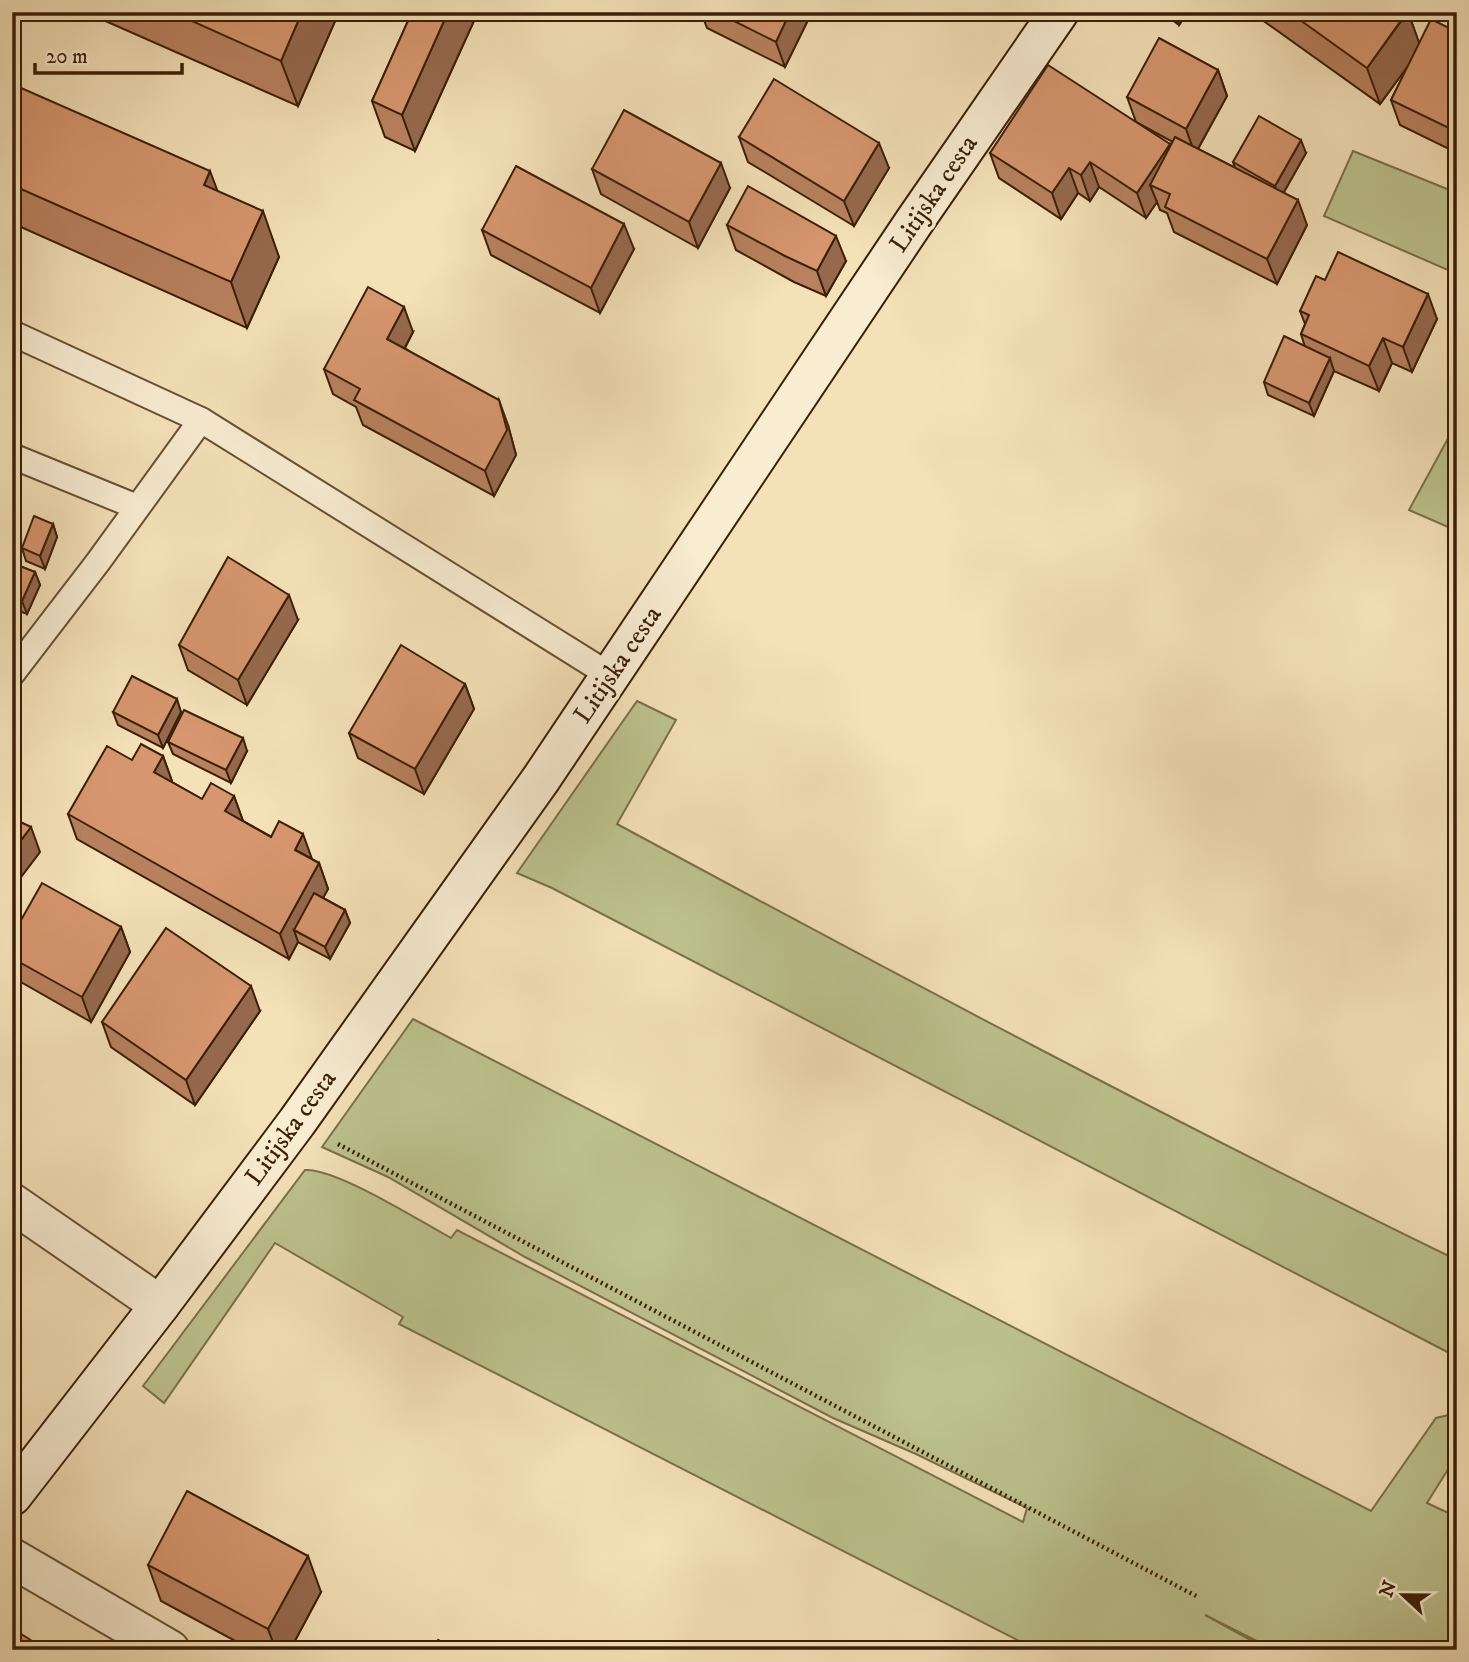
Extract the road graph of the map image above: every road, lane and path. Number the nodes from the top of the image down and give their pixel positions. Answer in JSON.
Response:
{"nodes":[{"id":1,"x":1059,"y":12,"type":"edge"},
{"id":2,"x":12,"y":333,"type":"edge"},
{"id":3,"x":201,"y":420,"type":"junction"},
{"id":4,"x":12,"y":456,"type":"edge"},
{"id":5,"x":137,"y":507,"type":"junction"},
{"id":6,"x":12,"y":674,"type":"edge"},
{"id":7,"x":611,"y":676,"type":"junction"},
{"id":8,"x":297,"y":1122,"type":"junction"},
{"id":9,"x":12,"y":1203,"type":"edge"},
{"id":10,"x":160,"y":1305,"type":"junction"},
{"id":11,"x":12,"y":1496,"type":"edge"},
{"id":12,"x":12,"y":1558,"type":"edge"},
{"id":13,"x":1198,"y":1597,"type":"dead end"},
{"id":14,"x":170,"y":1650,"type":"edge"}],
"edges":[{"from":1,"to":7,"type":"main road","name":"Litijska cesta"},
{"from":2,"to":3,"type":"lane"},
{"from":3,"to":5,"type":"lane"},
{"from":3,"to":7,"type":"lane"},
{"from":4,"to":5,"type":"lane"},
{"from":5,"to":6,"type":"lane"},
{"from":7,"to":8,"type":"main road","name":"Litijska cesta"},
{"from":8,"to":10,"type":"main road","name":"Litijska cesta"},
{"from":8,"to":13,"type":"path"},
{"from":9,"to":10,"type":"main road"},
{"from":10,"to":11,"type":"main road","name":"Litijska cesta"},
{"from":12,"to":14,"type":"main road"}]}
